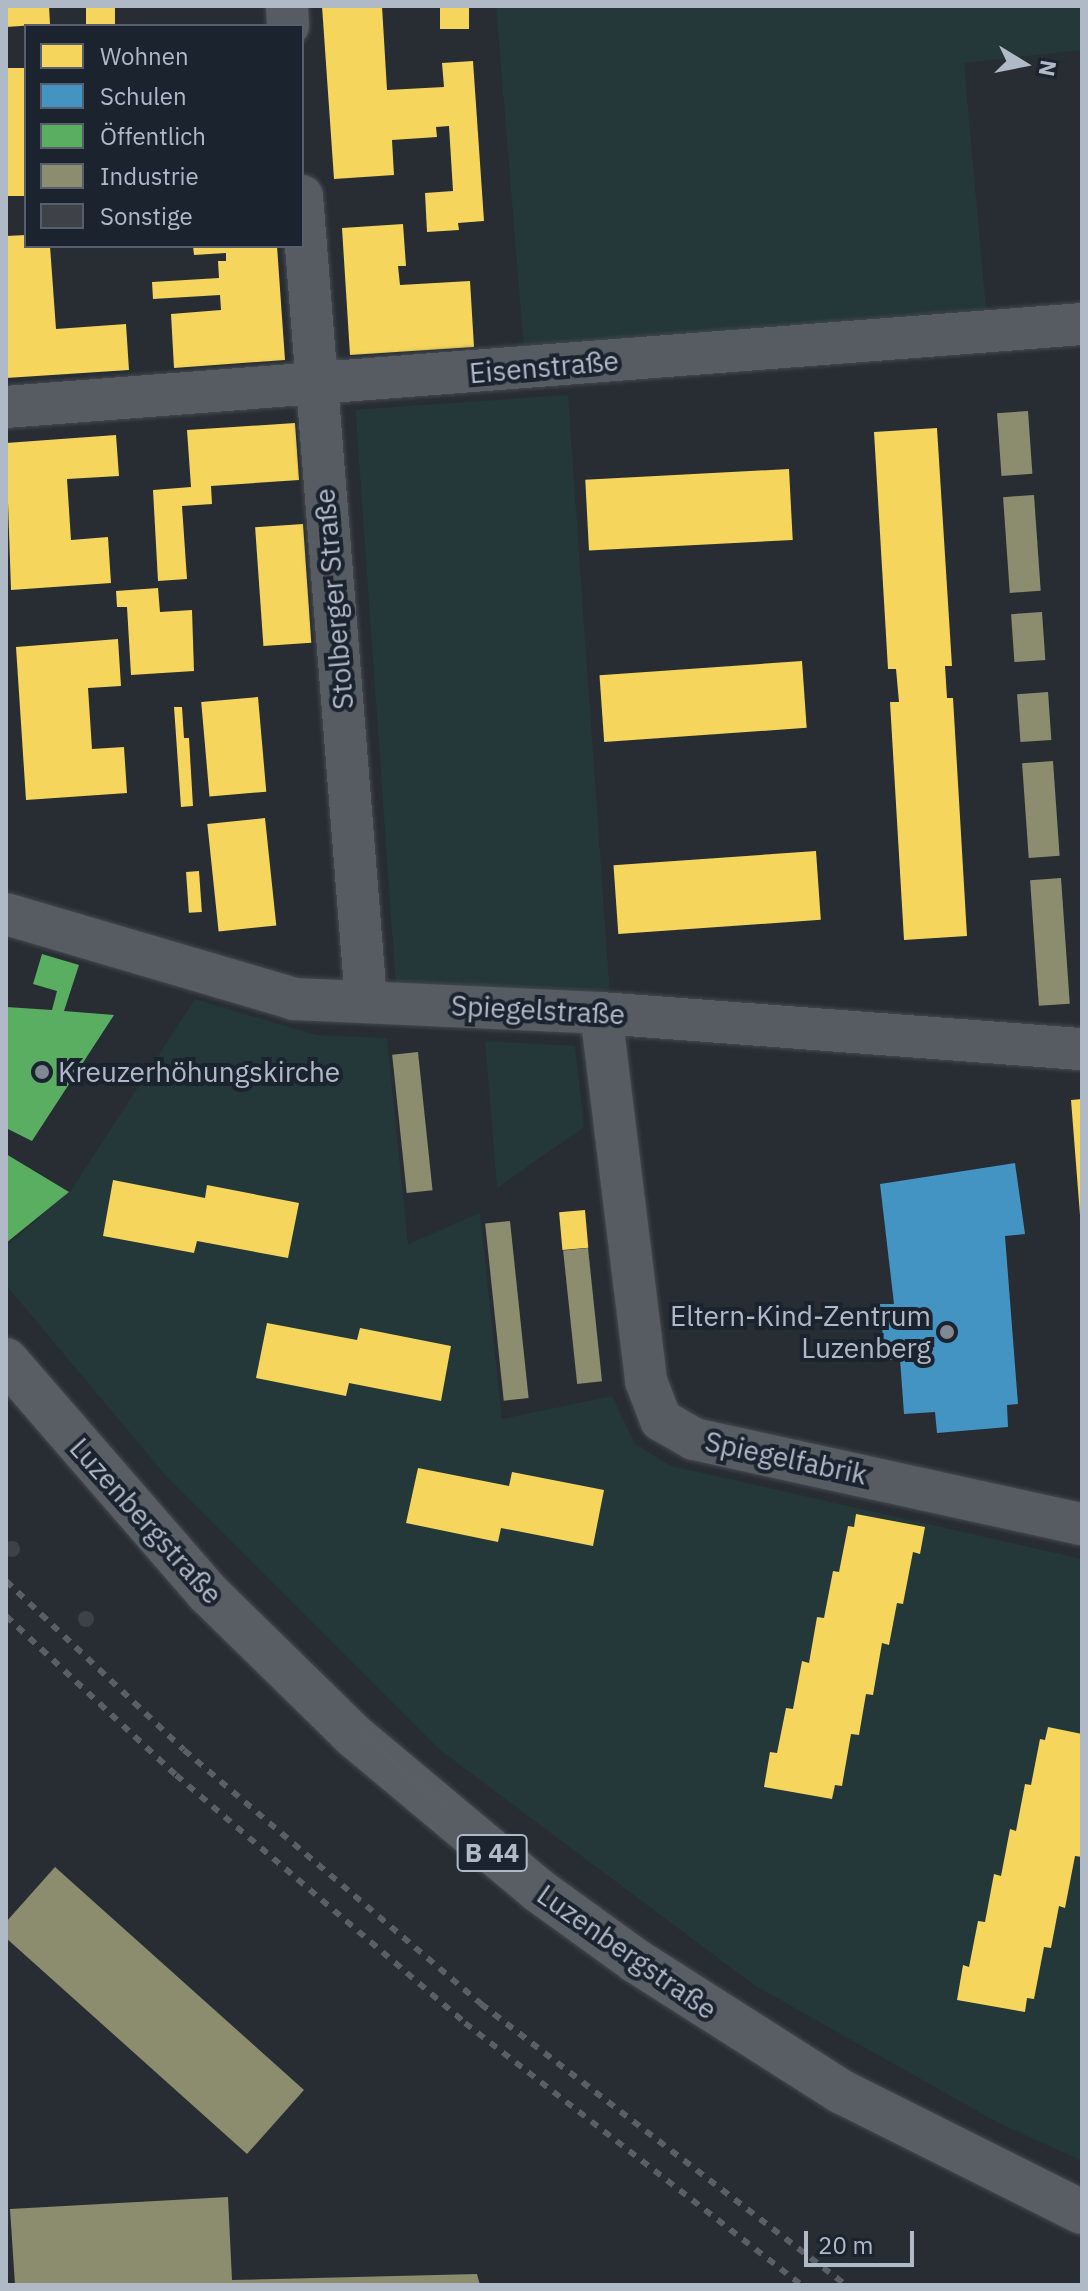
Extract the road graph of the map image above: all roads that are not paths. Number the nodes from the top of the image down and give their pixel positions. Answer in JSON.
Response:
{"nodes":[{"id":1,"x":304,"y":221,"type":"edge"},
{"id":2,"x":1082,"y":324,"type":"edge"},
{"id":3,"x":317,"y":386,"type":"junction"},
{"id":4,"x":6,"y":407,"type":"edge"},
{"id":5,"x":6,"y":914,"type":"edge"},
{"id":6,"x":366,"y":1001,"type":"junction"},
{"id":7,"x":601,"y":1013,"type":"junction"},
{"id":8,"x":1082,"y":1049,"type":"edge"},
{"id":9,"x":6,"y":1360,"type":"edge"},
{"id":10,"x":1082,"y":1524,"type":"edge"},
{"id":11,"x":1082,"y":2212,"type":"edge"}],
"edges":[{"from":1,"to":3,"type":"street","name":"Stolberger Straße"},
{"from":2,"to":3,"type":"street","name":"Eisenstraße"},
{"from":3,"to":4,"type":"street","name":"Eisenstraße"},
{"from":3,"to":6,"type":"street","name":"Stolberger Straße"},
{"from":5,"to":6,"type":"street","name":"Spiegelstraße"},
{"from":6,"to":7,"type":"street","name":"Spiegelstraße"},
{"from":7,"to":8,"type":"street","name":"Spiegelstraße"},
{"from":7,"to":10,"type":"street","name":"Spiegelfabrik"},
{"from":9,"to":11,"type":"main road","name":"Luzenbergstraße","number":"B 44"}]}
